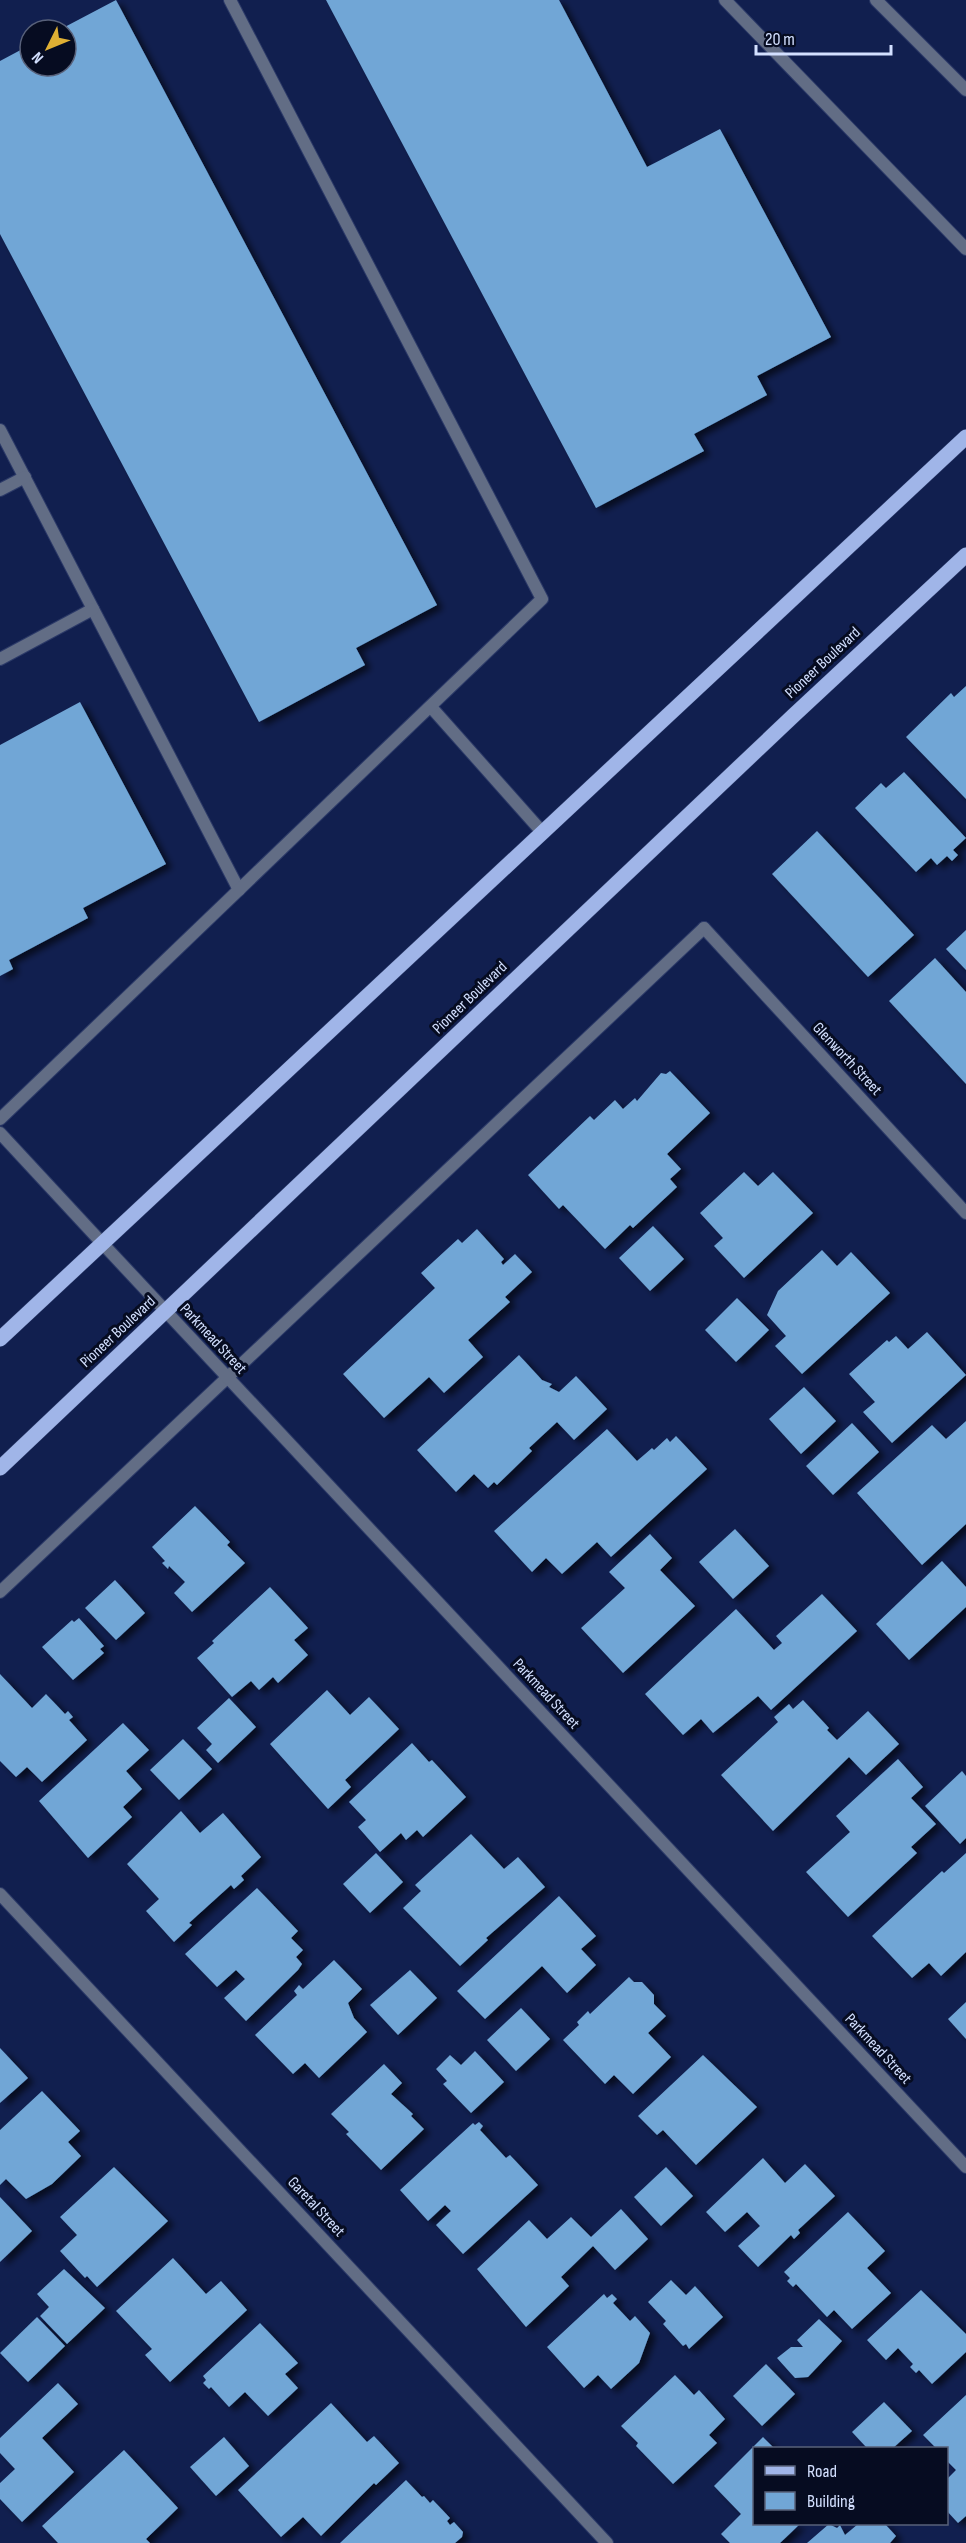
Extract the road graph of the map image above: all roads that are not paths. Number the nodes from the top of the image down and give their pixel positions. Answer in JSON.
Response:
{"nodes":[{"id":1,"x":230,"y":0,"type":"edge"},
{"id":2,"x":725,"y":0,"type":"edge"},
{"id":3,"x":876,"y":0,"type":"edge"},
{"id":4,"x":966,"y":90,"type":"edge"},
{"id":5,"x":966,"y":249,"type":"edge"},
{"id":6,"x":0,"y":430,"type":"edge"},
{"id":7,"x":966,"y":437,"type":"edge"},
{"id":8,"x":25,"y":477,"type":"junction"},
{"id":9,"x":0,"y":490,"type":"edge"},
{"id":10,"x":966,"y":555,"type":"edge"},
{"id":11,"x":93,"y":609,"type":"junction"},
{"id":12,"x":0,"y":659,"type":"edge"},
{"id":13,"x":431,"y":707,"type":"junction"},
{"id":14,"x":543,"y":832,"type":"junction"},
{"id":15,"x":239,"y":890,"type":"junction"},
{"id":16,"x":0,"y":1119,"type":"edge"},
{"id":17,"x":0,"y":1133,"type":"edge"},
{"id":18,"x":966,"y":1213,"type":"edge"},
{"id":19,"x":102,"y":1243,"type":"junction"},
{"id":20,"x":165,"y":1312,"type":"junction"},
{"id":21,"x":0,"y":1339,"type":"edge"},
{"id":22,"x":227,"y":1378,"type":"junction"},
{"id":23,"x":0,"y":1468,"type":"edge"},
{"id":24,"x":0,"y":1592,"type":"edge"},
{"id":25,"x":0,"y":1894,"type":"edge"},
{"id":26,"x":966,"y":2167,"type":"edge"},
{"id":27,"x":607,"y":2543,"type":"edge"}],
"edges":[{"from":1,"to":13,"type":"street"},
{"from":2,"to":5,"type":"street"},
{"from":3,"to":4,"type":"street"},
{"from":6,"to":8,"type":"street"},
{"from":7,"to":14,"type":"main road"},
{"from":8,"to":9,"type":"street"},
{"from":8,"to":11,"type":"street"},
{"from":10,"to":20,"type":"main road","name":"Pioneer Boulevard"},
{"from":11,"to":12,"type":"street"},
{"from":11,"to":15,"type":"street"},
{"from":13,"to":14,"type":"street"},
{"from":13,"to":15,"type":"street"},
{"from":14,"to":19,"type":"main road"},
{"from":15,"to":16,"type":"street"},
{"from":17,"to":19,"type":"street","name":"Parkmead Street"},
{"from":18,"to":22,"type":"street","name":"Glenworth Street"},
{"from":19,"to":20,"type":"street","name":"Parkmead Street"},
{"from":19,"to":21,"type":"main road"},
{"from":20,"to":22,"type":"street","name":"Parkmead Street"},
{"from":20,"to":23,"type":"main road","name":"Pioneer Boulevard"},
{"from":22,"to":24,"type":"street"},
{"from":22,"to":26,"type":"street","name":"Parkmead Street"},
{"from":25,"to":27,"type":"street","name":"Garetal Street"}]}
